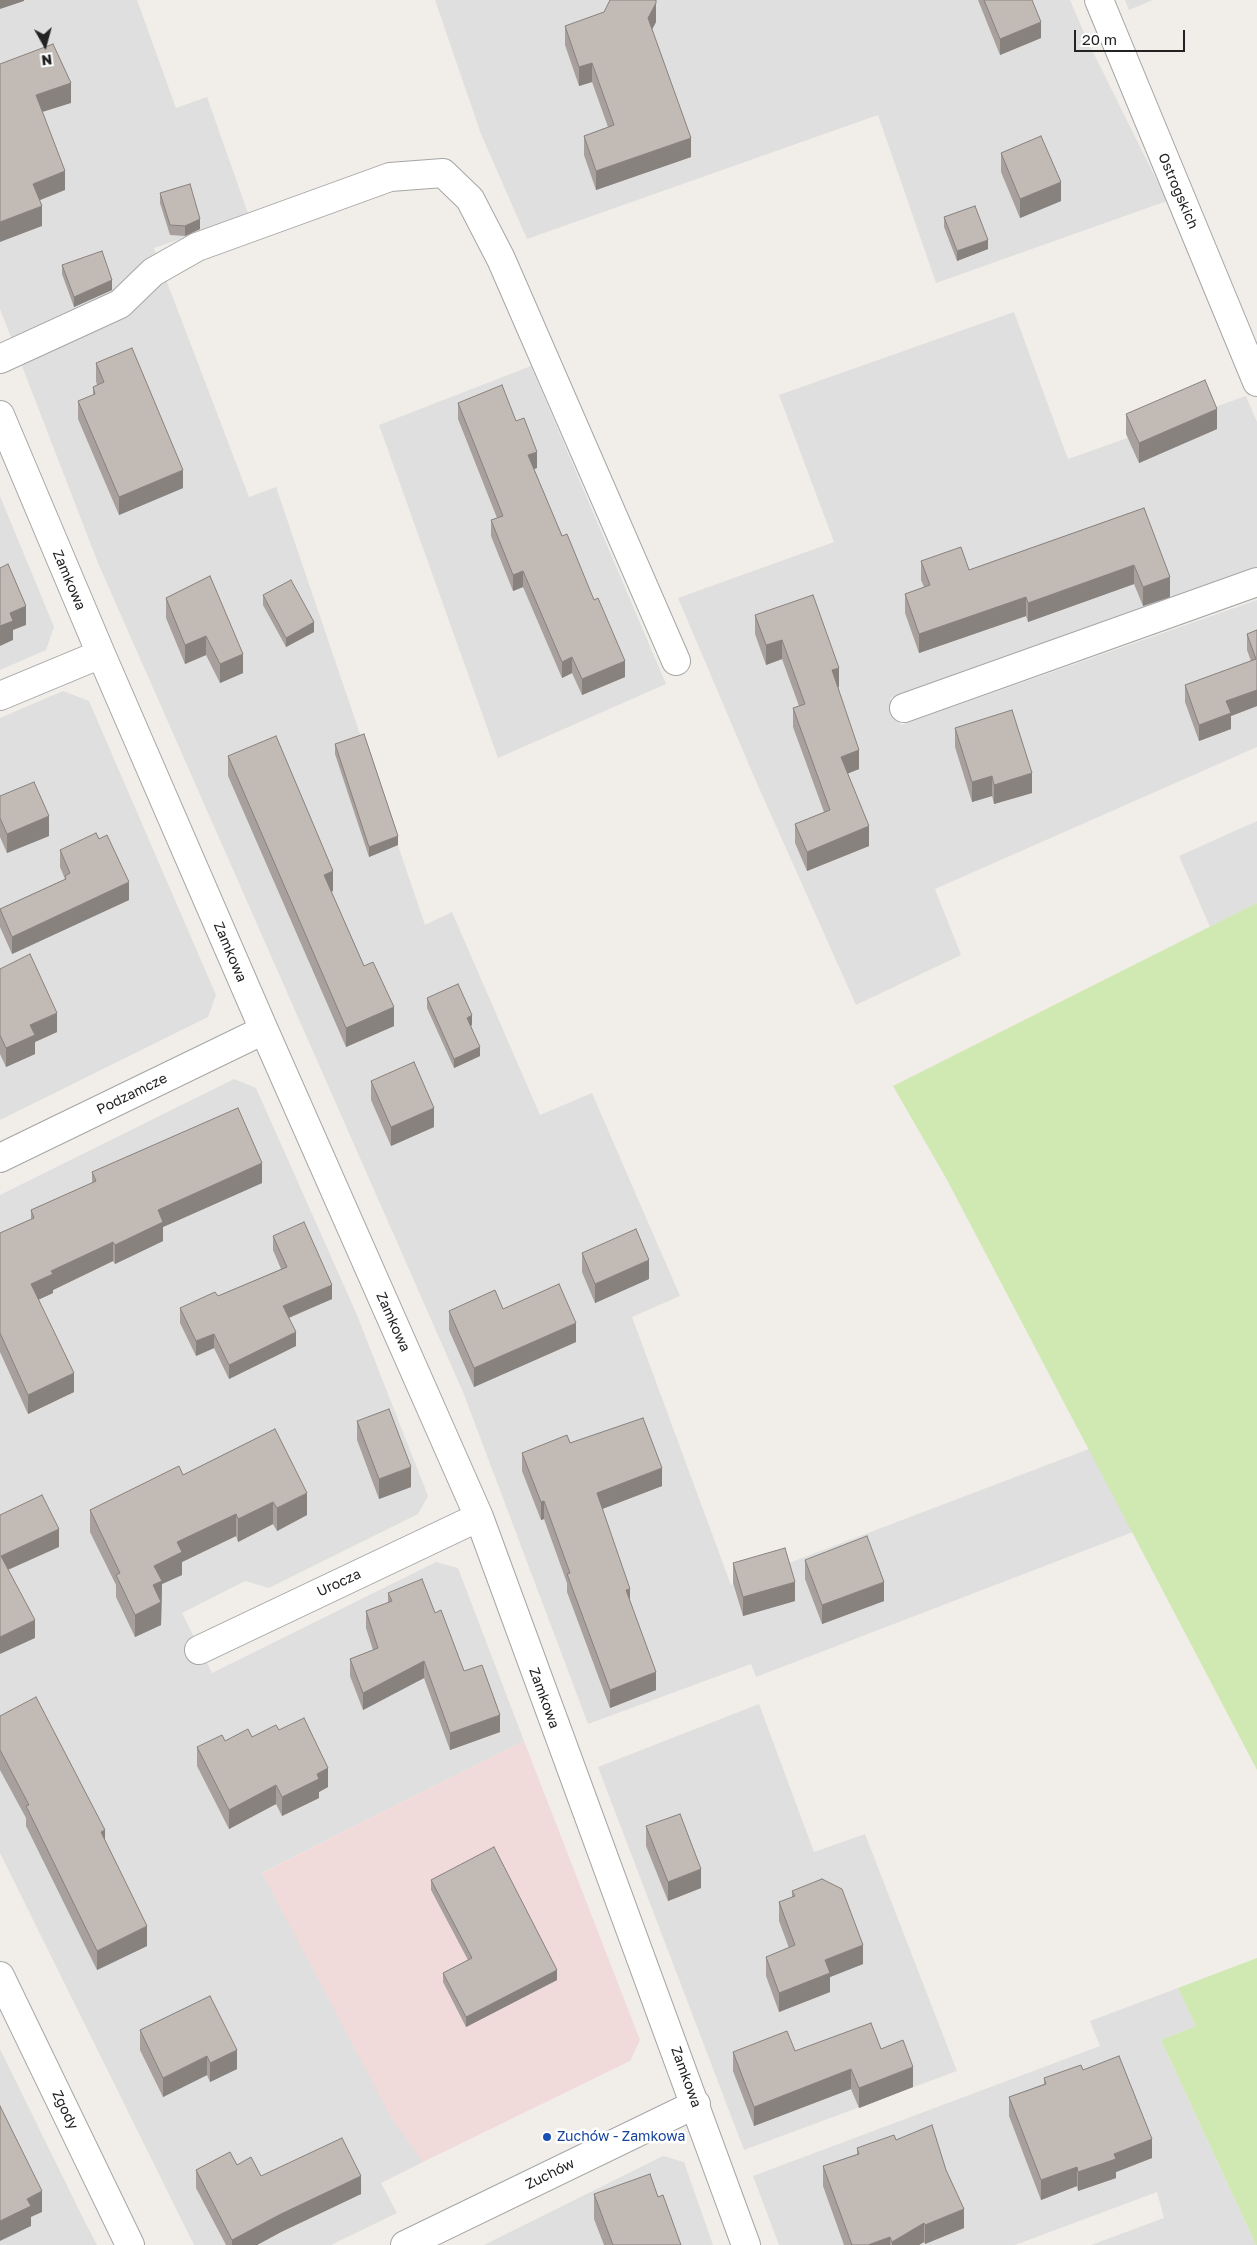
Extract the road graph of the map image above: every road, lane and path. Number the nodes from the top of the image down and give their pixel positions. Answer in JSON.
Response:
{"nodes":[{"id":1,"x":1098,"y":0,"type":"edge"},
{"id":2,"x":0,"y":359,"type":"edge"},
{"id":3,"x":1257,"y":382,"type":"edge"},
{"id":4,"x":0,"y":416,"type":"edge"},
{"id":5,"x":1257,"y":582,"type":"edge"},
{"id":6,"x":101,"y":654,"type":"junction"},
{"id":7,"x":676,"y":661,"type":"dead end"},
{"id":8,"x":0,"y":696,"type":"edge"},
{"id":9,"x":904,"y":708,"type":"dead end"},
{"id":10,"x":264,"y":1030,"type":"junction"},
{"id":11,"x":0,"y":1158,"type":"edge"},
{"id":12,"x":479,"y":1517,"type":"junction"},
{"id":13,"x":199,"y":1650,"type":"dead end"},
{"id":14,"x":0,"y":1976,"type":"edge"},
{"id":15,"x":696,"y":2104,"type":"junction"},
{"id":16,"x":130,"y":2245,"type":"edge"},
{"id":17,"x":404,"y":2245,"type":"edge"},
{"id":18,"x":746,"y":2245,"type":"edge"}],
"edges":[{"from":1,"to":3,"type":"street","name":"Ostrogskich"},
{"from":2,"to":7,"type":"street"},
{"from":4,"to":6,"type":"street","name":"Zamkowa"},
{"from":5,"to":9,"type":"street"},
{"from":6,"to":8,"type":"street"},
{"from":6,"to":10,"type":"street","name":"Zamkowa"},
{"from":10,"to":11,"type":"street","name":"Podzamcze"},
{"from":10,"to":12,"type":"street","name":"Zamkowa"},
{"from":12,"to":13,"type":"street","name":"Urocza"},
{"from":12,"to":15,"type":"street","name":"Zamkowa"},
{"from":14,"to":16,"type":"street","name":"Zgody"},
{"from":15,"to":17,"type":"street","name":"Zuchów"},
{"from":15,"to":18,"type":"street","name":"Zamkowa"}]}
